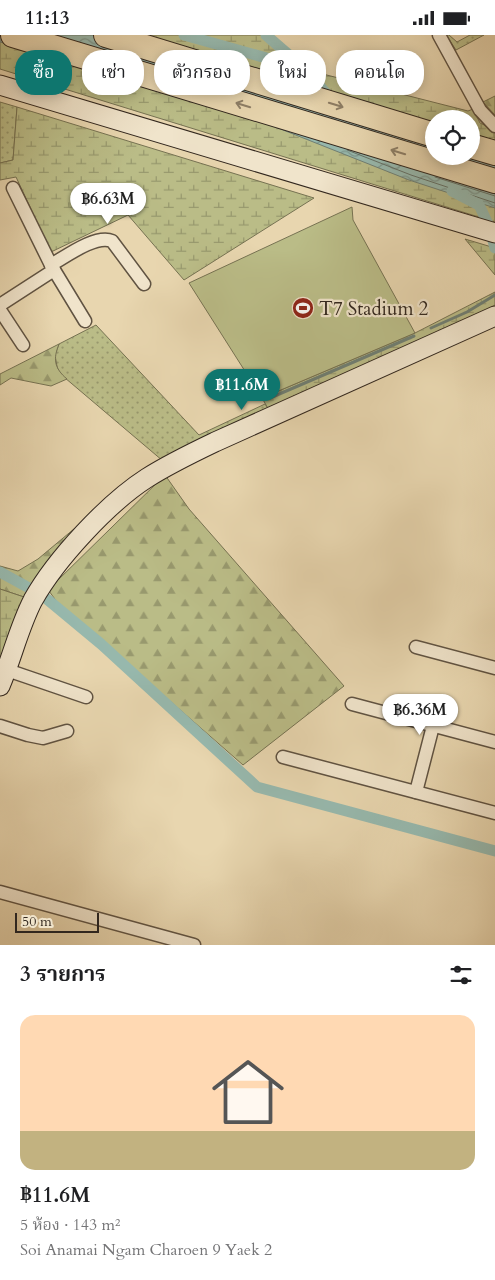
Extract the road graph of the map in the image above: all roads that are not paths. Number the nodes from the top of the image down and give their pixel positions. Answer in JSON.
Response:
{"nodes":[{"id":1,"x":13,"y":35,"type":"edge"},
{"id":2,"x":106,"y":35,"type":"edge"},
{"id":3,"x":439,"y":35,"type":"edge"},
{"id":4,"x":0,"y":85,"type":"edge"},
{"id":5,"x":495,"y":126,"type":"edge"},
{"id":6,"x":425,"y":132,"type":"edge"},
{"id":7,"x":480,"y":149,"type":"edge"},
{"id":8,"x":495,"y":153,"type":"edge"},
{"id":9,"x":495,"y":181,"type":"edge"},
{"id":10,"x":13,"y":188,"type":"dead end"},
{"id":11,"x":495,"y":233,"type":"edge"},
{"id":12,"x":52,"y":268,"type":"junction"},
{"id":13,"x":144,"y":285,"type":"dead end"},
{"id":14,"x":0,"y":305,"type":"edge"},
{"id":15,"x":0,"y":310,"type":"edge"},
{"id":16,"x":495,"y":316,"type":"edge"},
{"id":17,"x":85,"y":321,"type":"dead end"},
{"id":18,"x":23,"y":345,"type":"dead end"},
{"id":19,"x":416,"y":647,"type":"dead end"},
{"id":20,"x":495,"y":668,"type":"edge"},
{"id":21,"x":3,"y":678,"type":"edge"},
{"id":22,"x":86,"y":697,"type":"dead end"},
{"id":23,"x":352,"y":704,"type":"dead end"},
{"id":24,"x":0,"y":726,"type":"edge"},
{"id":25,"x":433,"y":726,"type":"junction"},
{"id":26,"x":67,"y":731,"type":"dead end"},
{"id":27,"x":495,"y":742,"type":"edge"},
{"id":28,"x":282,"y":757,"type":"dead end"},
{"id":29,"x":416,"y":792,"type":"junction"},
{"id":30,"x":495,"y":813,"type":"edge"},
{"id":31,"x":0,"y":892,"type":"edge"},
{"id":32,"x":194,"y":945,"type":"edge"}],
"edges":[{"from":9,"to":1,"type":"highway","one_way":true},
{"from":2,"to":6,"type":"highway","one_way":true},
{"from":3,"to":5,"type":"street"},
{"from":4,"to":11,"type":"street"},
{"from":7,"to":8,"type":"highway"},
{"from":10,"to":12,"type":"street"},
{"from":12,"to":13,"type":"street"},
{"from":12,"to":14,"type":"street"},
{"from":12,"to":17,"type":"street"},
{"from":15,"to":18,"type":"street"},
{"from":16,"to":21,"type":"street"},
{"from":19,"to":20,"type":"street"},
{"from":21,"to":22,"type":"street"},
{"from":23,"to":25,"type":"street"},
{"from":24,"to":26,"type":"street"},
{"from":25,"to":27,"type":"street"},
{"from":25,"to":29,"type":"street"},
{"from":28,"to":29,"type":"street"},
{"from":29,"to":30,"type":"street"},
{"from":31,"to":32,"type":"street"}]}
